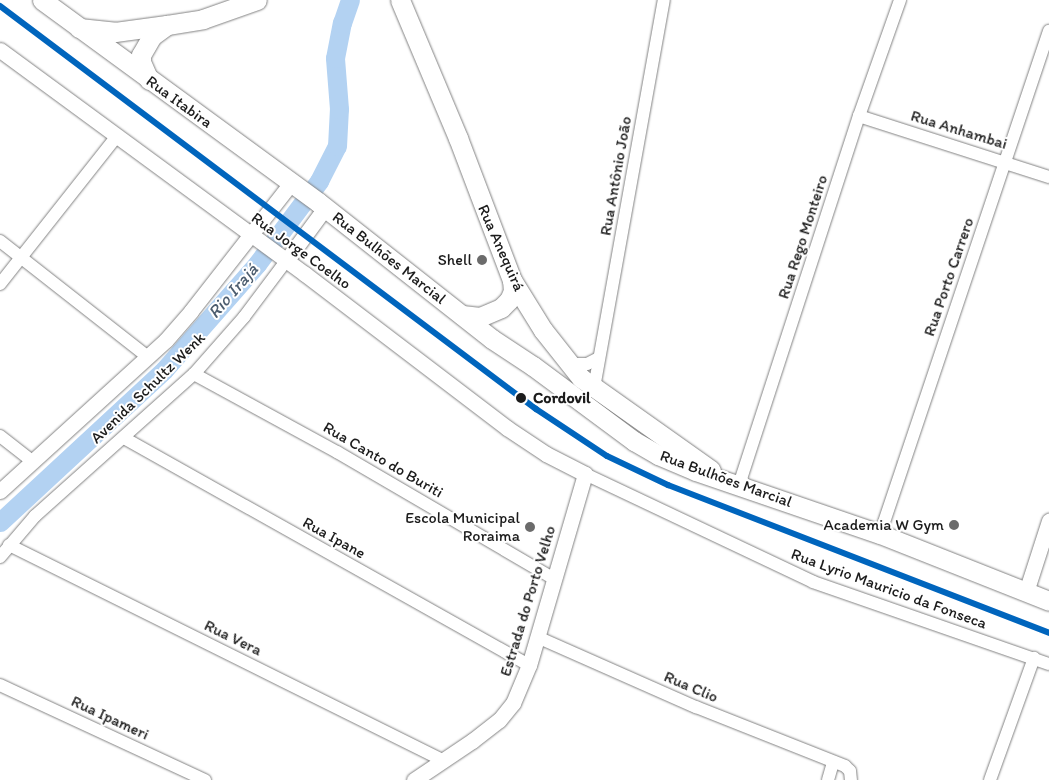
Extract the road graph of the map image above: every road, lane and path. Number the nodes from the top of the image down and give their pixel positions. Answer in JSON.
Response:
{"nodes":[{"id":1,"x":42,"y":0,"type":"edge"},
{"id":2,"x":257,"y":0,"type":"edge"},
{"id":3,"x":400,"y":0,"type":"edge"},
{"id":4,"x":664,"y":0,"type":"edge"},
{"id":5,"x":900,"y":0,"type":"edge"},
{"id":6,"x":167,"y":25,"type":"junction"},
{"id":7,"x":77,"y":28,"type":"junction"},
{"id":8,"x":1049,"y":31,"type":"edge"},
{"id":9,"x":0,"y":50,"type":"edge"},
{"id":10,"x":149,"y":80,"type":"junction"},
{"id":11,"x":860,"y":116,"type":"junction"},
{"id":12,"x":116,"y":136,"type":"junction"},
{"id":13,"x":1006,"y":162,"type":"junction"},
{"id":14,"x":1049,"y":176,"type":"edge"},
{"id":15,"x":294,"y":185,"type":"junction"},
{"id":16,"x":322,"y":205,"type":"junction"},
{"id":17,"x":255,"y":238,"type":"junction"},
{"id":18,"x":0,"y":241,"type":"edge"},
{"id":19,"x":20,"y":257,"type":"junction"},
{"id":20,"x":283,"y":258,"type":"junction"},
{"id":21,"x":512,"y":280,"type":"junction"},
{"id":22,"x":0,"y":284,"type":"edge"},
{"id":23,"x":462,"y":315,"type":"junction"},
{"id":24,"x":148,"y":357,"type":"junction"},
{"id":25,"x":599,"y":358,"type":"junction"},
{"id":26,"x":568,"y":364,"type":"junction"},
{"id":27,"x":194,"y":374,"type":"junction"},
{"id":28,"x":594,"y":388,"type":"junction"},
{"id":29,"x":0,"y":436,"type":"edge"},
{"id":30,"x":124,"y":438,"type":"junction"},
{"id":31,"x":32,"y":461,"type":"junction"},
{"id":32,"x":585,"y":474,"type":"junction"},
{"id":33,"x":730,"y":482,"type":"junction"},
{"id":34,"x":0,"y":491,"type":"edge"},
{"id":35,"x":1049,"y":522,"type":"edge"},
{"id":36,"x":880,"y":534,"type":"junction"},
{"id":37,"x":9,"y":545,"type":"junction"},
{"id":38,"x":0,"y":557,"type":"edge"},
{"id":39,"x":554,"y":579,"type":"junction"},
{"id":40,"x":1026,"y":592,"type":"junction"},
{"id":41,"x":1049,"y":601,"type":"edge"},
{"id":42,"x":537,"y":637,"type":"junction"},
{"id":43,"x":1034,"y":658,"type":"junction"},
{"id":44,"x":1049,"y":664,"type":"edge"},
{"id":45,"x":529,"y":665,"type":"junction"},
{"id":46,"x":0,"y":685,"type":"edge"},
{"id":47,"x":443,"y":760,"type":"junction"},
{"id":48,"x":833,"y":762,"type":"junction"},
{"id":49,"x":205,"y":780,"type":"edge"},
{"id":50,"x":414,"y":780,"type":"edge"},
{"id":51,"x":828,"y":780,"type":"edge"},
{"id":52,"x":852,"y":780,"type":"edge"},
{"id":53,"x":990,"y":780,"type":"edge"}],
"edges":[{"from":1,"to":7,"type":"main road","name":"Rua Itabira"},
{"from":2,"to":6,"type":"main road"},
{"from":3,"to":21,"type":"main road","name":"Rua Anequirá"},
{"from":4,"to":25,"type":"street","name":"Rua Antônio João"},
{"from":5,"to":11,"type":"street","name":"Rua Rego Monteiro"},
{"from":6,"to":7,"type":"main road"},
{"from":6,"to":10,"type":"main road"},
{"from":7,"to":10,"type":"main road","name":"Rua Itabira"},
{"from":8,"to":13,"type":"street","name":"Rua Porto Carrero"},
{"from":9,"to":12,"type":"street","name":"Rua Jorge Coelho"},
{"from":10,"to":15,"type":"main road","name":"Rua Itabira"},
{"from":11,"to":13,"type":"street","name":"Rua Anhambai"},
{"from":11,"to":33,"type":"street","name":"Rua Rego Monteiro"},
{"from":12,"to":17,"type":"street","name":"Rua Jorge Coelho"},
{"from":12,"to":19,"type":"street"},
{"from":13,"to":14,"type":"street","name":"Rua Anhambai"},
{"from":13,"to":36,"type":"street","name":"Rua Porto Carrero"},
{"from":15,"to":16,"type":"main road","name":"Rua Itabira"},
{"from":15,"to":17,"type":"street","name":"Avenida Schultz Wenk"},
{"from":16,"to":20,"type":"street","name":"Avenida Schultz Wenk"},
{"from":16,"to":23,"type":"main road","name":"Rua Bulhões Marcial"},
{"from":17,"to":20,"type":"street","name":"Rua Jorge Coelho"},
{"from":17,"to":24,"type":"street","name":"Avenida Schultz Wenk"},
{"from":18,"to":19,"type":"street"},
{"from":19,"to":22,"type":"street"},
{"from":19,"to":24,"type":"street"},
{"from":20,"to":27,"type":"street","name":"Avenida Schultz Wenk"},
{"from":20,"to":32,"type":"street","name":"Rua Jorge Coelho"},
{"from":21,"to":23,"type":"main road"},
{"from":21,"to":26,"type":"main road","name":"Rua Anequirá"},
{"from":23,"to":33,"type":"main road","name":"Rua Bulhões Marcial"},
{"from":24,"to":31,"type":"street","name":"Avenida Schultz Wenk"},
{"from":25,"to":26,"type":"street"},
{"from":25,"to":28,"type":"street","name":"Rua Antônio João"},
{"from":26,"to":28,"type":"main road","name":"Rua Anequirá"},
{"from":27,"to":30,"type":"street","name":"Avenida Schultz Wenk"},
{"from":27,"to":39,"type":"street","name":"Rua Canto do Buriti"},
{"from":28,"to":33,"type":"main road","name":"Rua Anequirá"},
{"from":29,"to":31,"type":"street"},
{"from":30,"to":37,"type":"street","name":"Avenida Schultz Wenk"},
{"from":30,"to":45,"type":"street","name":"Rua Ipane"},
{"from":31,"to":34,"type":"street","name":"Avenida Schultz Wenk"},
{"from":32,"to":39,"type":"street","name":"Estrada do Porto Velho"},
{"from":32,"to":43,"type":"street","name":"Rua Lyrio Mauricio da Fonseca"},
{"from":33,"to":36,"type":"main road","name":"Rua Bulhões Marcial"},
{"from":35,"to":40,"type":"street"},
{"from":36,"to":40,"type":"main road","name":"Rua Bulhões Marcial"},
{"from":37,"to":38,"type":"street","name":"Avenida Schultz Wenk"},
{"from":37,"to":47,"type":"street","name":"Rua Vera"},
{"from":39,"to":42,"type":"street","name":"Estrada do Porto Velho"},
{"from":40,"to":41,"type":"main road","name":"Rua Bulhões Marcial"},
{"from":42,"to":45,"type":"street","name":"Estrada do Porto Velho"},
{"from":42,"to":48,"type":"street","name":"Rua Clio"},
{"from":43,"to":44,"type":"street","name":"Rua Lyrio Mauricio da Fonseca"},
{"from":43,"to":53,"type":"street"},
{"from":45,"to":47,"type":"street","name":"Estrada do Porto Velho"},
{"from":46,"to":49,"type":"street","name":"Rua Ipameri"},
{"from":47,"to":50,"type":"street","name":"Estrada do Porto Velho"},
{"from":48,"to":51,"type":"street"},
{"from":48,"to":52,"type":"street","name":"Rua Clio"}]}
